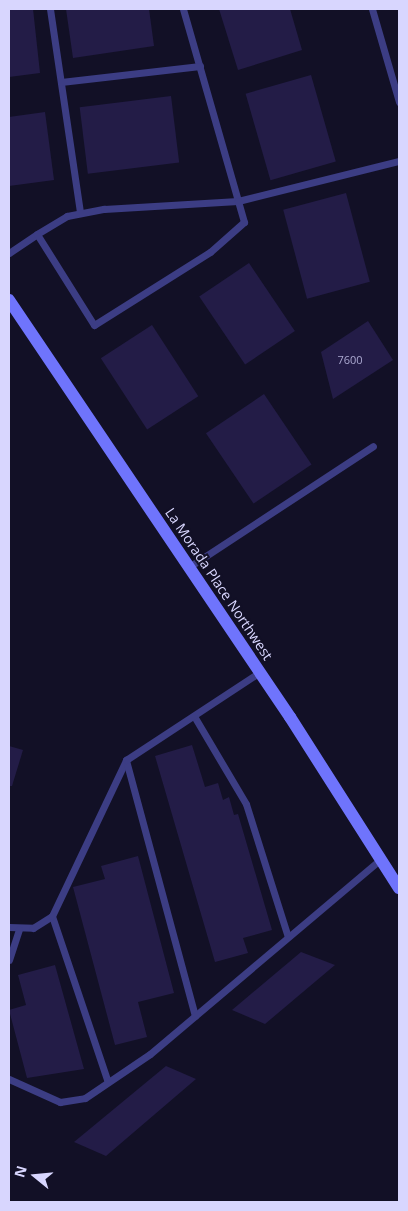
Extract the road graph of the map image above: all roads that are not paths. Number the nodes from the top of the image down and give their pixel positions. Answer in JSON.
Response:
{"nodes":[{"id":1,"x":50,"y":9,"type":"edge"},
{"id":2,"x":184,"y":9,"type":"edge"},
{"id":3,"x":372,"y":9,"type":"edge"},
{"id":4,"x":200,"y":66,"type":"junction"},
{"id":5,"x":61,"y":82,"type":"junction"},
{"id":6,"x":399,"y":102,"type":"edge"},
{"id":7,"x":399,"y":161,"type":"edge"},
{"id":8,"x":238,"y":200,"type":"junction"},
{"id":9,"x":80,"y":213,"type":"junction"},
{"id":10,"x":37,"y":234,"type":"junction"},
{"id":11,"x":9,"y":253,"type":"edge"},
{"id":12,"x":9,"y":300,"type":"edge"},
{"id":13,"x":373,"y":446,"type":"dead end"},
{"id":14,"x":189,"y":567,"type":"junction"},
{"id":15,"x":260,"y":672,"type":"junction"},
{"id":16,"x":194,"y":716,"type":"junction"},
{"id":17,"x":126,"y":760,"type":"junction"},
{"id":18,"x":380,"y":859,"type":"junction"},
{"id":19,"x":399,"y":888,"type":"edge"},
{"id":20,"x":52,"y":916,"type":"junction"},
{"id":21,"x":9,"y":927,"type":"edge"},
{"id":22,"x":19,"y":930,"type":"junction"},
{"id":23,"x":288,"y":936,"type":"junction"},
{"id":24,"x":9,"y":960,"type":"edge"},
{"id":25,"x":195,"y":1016,"type":"junction"},
{"id":26,"x":9,"y":1079,"type":"edge"},
{"id":27,"x":108,"y":1082,"type":"junction"}],
"edges":[{"from":1,"to":5,"type":"lane"},
{"from":2,"to":4,"type":"lane"},
{"from":3,"to":6,"type":"lane"},
{"from":4,"to":5,"type":"lane"},
{"from":4,"to":8,"type":"lane"},
{"from":5,"to":9,"type":"lane"},
{"from":7,"to":8,"type":"lane"},
{"from":8,"to":9,"type":"lane"},
{"from":8,"to":10,"type":"lane"},
{"from":9,"to":10,"type":"lane"},
{"from":10,"to":11,"type":"lane"},
{"from":12,"to":14,"type":"street","name":"La Morada Place Northwest"},
{"from":13,"to":14,"type":"lane"},
{"from":14,"to":15,"type":"street","name":"La Morada Place Northwest"},
{"from":15,"to":16,"type":"lane"},
{"from":15,"to":18,"type":"street","name":"La Morada Place Northwest"},
{"from":16,"to":17,"type":"lane"},
{"from":16,"to":23,"type":"lane"},
{"from":17,"to":20,"type":"lane"},
{"from":17,"to":25,"type":"lane"},
{"from":18,"to":19,"type":"street","name":"La Morada Place Northwest"},
{"from":18,"to":23,"type":"lane"},
{"from":20,"to":22,"type":"lane"},
{"from":20,"to":27,"type":"lane"},
{"from":21,"to":22,"type":"lane"},
{"from":22,"to":24,"type":"lane"},
{"from":23,"to":25,"type":"lane"},
{"from":25,"to":27,"type":"lane"},
{"from":26,"to":27,"type":"lane"}]}
